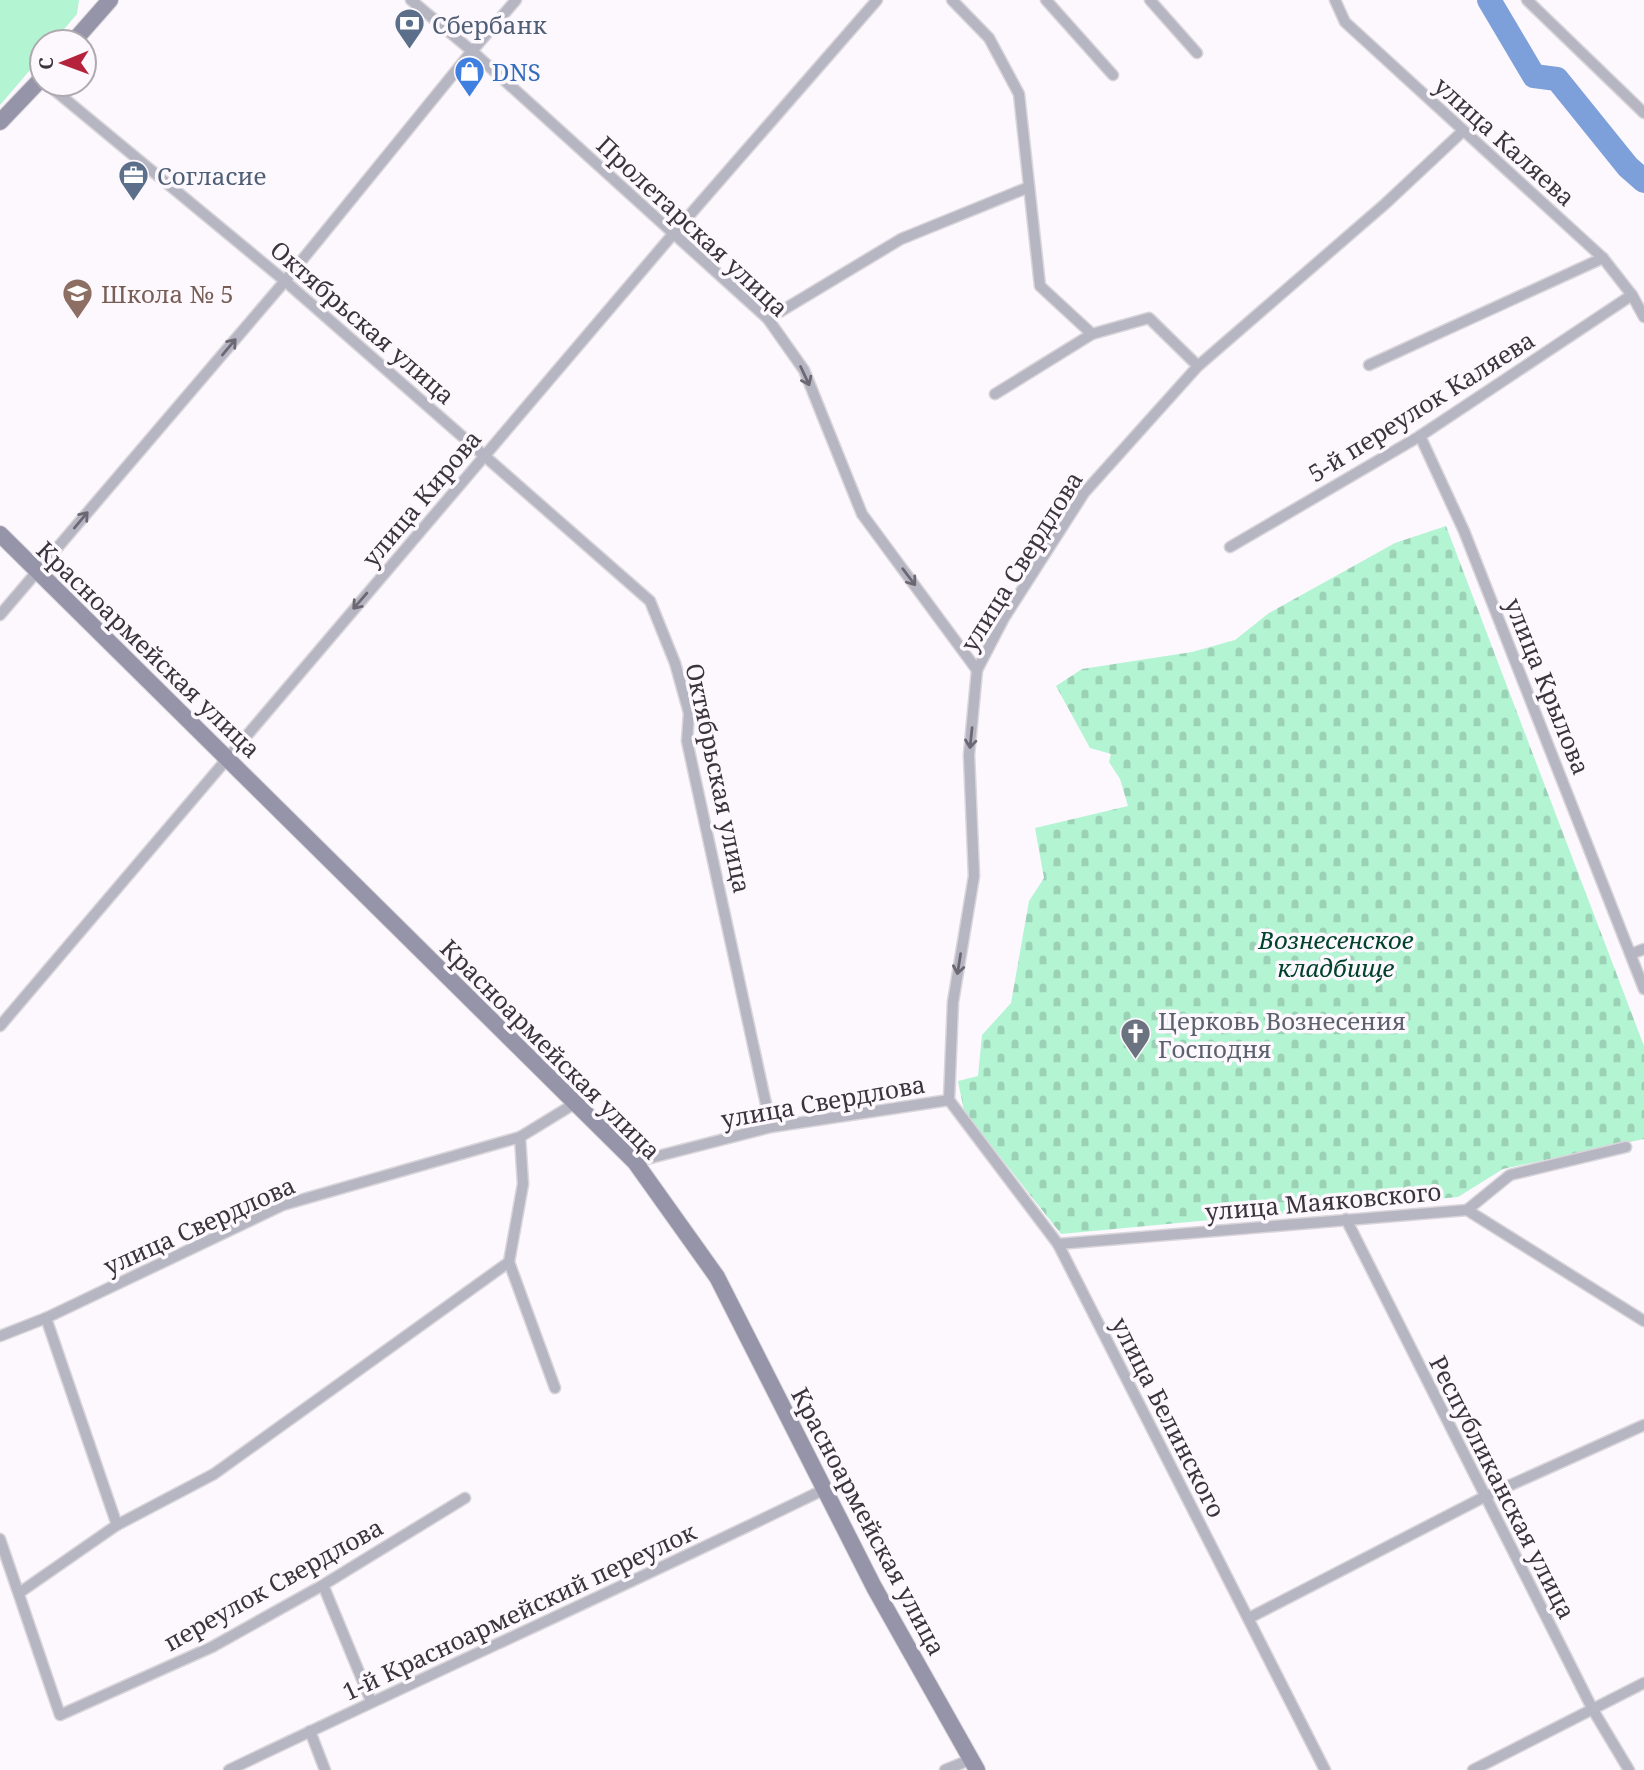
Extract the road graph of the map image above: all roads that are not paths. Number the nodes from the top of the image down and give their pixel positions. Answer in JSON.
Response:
{"nodes":[{"id":1,"x":110,"y":0,"type":"edge"},
{"id":2,"x":411,"y":0,"type":"edge"},
{"id":3,"x":516,"y":0,"type":"edge"},
{"id":4,"x":877,"y":0,"type":"edge"},
{"id":5,"x":952,"y":0,"type":"edge"},
{"id":6,"x":1046,"y":0,"type":"edge"},
{"id":7,"x":1150,"y":0,"type":"edge"},
{"id":8,"x":1335,"y":0,"type":"edge"},
{"id":9,"x":1528,"y":0,"type":"edge"},
{"id":10,"x":85,"y":28,"type":"edge"},
{"id":11,"x":471,"y":51,"type":"junction"},
{"id":12,"x":1197,"y":53,"type":"dead end"},
{"id":13,"x":1113,"y":75,"type":"dead end"},
{"id":14,"x":28,"y":95,"type":"edge"},
{"id":15,"x":65,"y":98,"type":"edge"},
{"id":16,"x":1644,"y":113,"type":"edge"},
{"id":17,"x":0,"y":122,"type":"edge"},
{"id":18,"x":1463,"y":131,"type":"junction"},
{"id":19,"x":1029,"y":187,"type":"junction"},
{"id":20,"x":674,"y":233,"type":"junction"},
{"id":21,"x":1602,"y":258,"type":"junction"},
{"id":22,"x":285,"y":281,"type":"junction"},
{"id":23,"x":1632,"y":295,"type":"junction"},
{"id":24,"x":1644,"y":317,"type":"edge"},
{"id":25,"x":768,"y":319,"type":"junction"},
{"id":26,"x":1092,"y":334,"type":"junction"},
{"id":27,"x":1369,"y":365,"type":"dead end"},
{"id":28,"x":1198,"y":366,"type":"junction"},
{"id":29,"x":995,"y":394,"type":"dead end"},
{"id":30,"x":1420,"y":436,"type":"junction"},
{"id":31,"x":484,"y":456,"type":"junction"},
{"id":32,"x":0,"y":534,"type":"edge"},
{"id":33,"x":1230,"y":547,"type":"dead end"},
{"id":34,"x":37,"y":572,"type":"junction"},
{"id":35,"x":0,"y":615,"type":"edge"},
{"id":36,"x":977,"y":670,"type":"junction"},
{"id":37,"x":227,"y":756,"type":"junction"},
{"id":38,"x":1644,"y":949,"type":"edge"},
{"id":39,"x":1631,"y":954,"type":"junction"},
{"id":40,"x":1644,"y":989,"type":"edge"},
{"id":41,"x":0,"y":1026,"type":"edge"},
{"id":42,"x":949,"y":1100,"type":"junction"},
{"id":43,"x":574,"y":1104,"type":"junction"},
{"id":44,"x":771,"y":1127,"type":"junction"},
{"id":45,"x":520,"y":1138,"type":"junction"},
{"id":46,"x":1626,"y":1147,"type":"dead end"},
{"id":47,"x":635,"y":1162,"type":"junction"},
{"id":48,"x":1467,"y":1210,"type":"junction"},
{"id":49,"x":1346,"y":1219,"type":"junction"},
{"id":50,"x":1058,"y":1244,"type":"junction"},
{"id":51,"x":509,"y":1262,"type":"junction"},
{"id":52,"x":46,"y":1318,"type":"junction"},
{"id":53,"x":1644,"y":1321,"type":"edge"},
{"id":54,"x":0,"y":1336,"type":"edge"},
{"id":55,"x":555,"y":1388,"type":"dead end"},
{"id":56,"x":1644,"y":1425,"type":"edge"},
{"id":57,"x":825,"y":1489,"type":"junction"},
{"id":58,"x":1484,"y":1497,"type":"junction"},
{"id":59,"x":465,"y":1498,"type":"dead end"},
{"id":60,"x":117,"y":1525,"type":"junction"},
{"id":61,"x":0,"y":1539,"type":"edge"},
{"id":62,"x":323,"y":1585,"type":"junction"},
{"id":63,"x":19,"y":1593,"type":"junction"},
{"id":64,"x":1249,"y":1618,"type":"junction"},
{"id":65,"x":1644,"y":1683,"type":"edge"},
{"id":66,"x":371,"y":1701,"type":"junction"},
{"id":67,"x":1593,"y":1710,"type":"junction"},
{"id":68,"x":310,"y":1731,"type":"junction"},
{"id":69,"x":974,"y":1765,"type":"edge"},
{"id":70,"x":229,"y":1770,"type":"edge"},
{"id":71,"x":325,"y":1770,"type":"edge"},
{"id":72,"x":945,"y":1770,"type":"edge"},
{"id":73,"x":1325,"y":1770,"type":"edge"},
{"id":74,"x":1473,"y":1770,"type":"edge"},
{"id":75,"x":1629,"y":1770,"type":"edge"}],
"edges":[{"from":1,"to":10,"type":"main road"},
{"from":2,"to":11,"type":"street","name":"Пролетарская улица"},
{"from":3,"to":11,"type":"street"},
{"from":4,"to":20,"type":"street","name":"улица Кирова"},
{"from":5,"to":19,"type":"street"},
{"from":6,"to":13,"type":"street"},
{"from":7,"to":12,"type":"street"},
{"from":8,"to":18,"type":"street","name":"улица Каляева"},
{"from":9,"to":16,"type":"street"},
{"from":11,"to":20,"type":"street","name":"Пролетарская улица"},
{"from":11,"to":22,"type":"street"},
{"from":14,"to":17,"type":"main road"},
{"from":15,"to":22,"type":"street","name":"Октябрьская улица"},
{"from":18,"to":21,"type":"street","name":"улица Каляева"},
{"from":18,"to":28,"type":"street","name":"улица Свердлова"},
{"from":19,"to":25,"type":"street"},
{"from":19,"to":26,"type":"street"},
{"from":20,"to":25,"type":"street","name":"Пролетарская улица"},
{"from":20,"to":31,"type":"street","name":"улица Кирова"},
{"from":21,"to":23,"type":"street","name":"улица Каляева"},
{"from":21,"to":27,"type":"street"},
{"from":22,"to":31,"type":"street","name":"Октябрьская улица"},
{"from":34,"to":22,"type":"street","one_way":true},
{"from":23,"to":24,"type":"street","name":"улица Каляева"},
{"from":23,"to":30,"type":"street","name":"5-й переулок Каляева"},
{"from":25,"to":36,"type":"street","name":"Пролетарская улица","one_way":true},
{"from":26,"to":28,"type":"street"},
{"from":26,"to":29,"type":"street"},
{"from":28,"to":36,"type":"street","name":"улица Свердлова"},
{"from":30,"to":33,"type":"street","name":"5-й переулок Каляева"},
{"from":30,"to":39,"type":"street","name":"улица Крылова"},
{"from":31,"to":37,"type":"street","name":"улица Кирова","one_way":true},
{"from":31,"to":44,"type":"street","name":"Октябрьская улица"},
{"from":32,"to":34,"type":"main road","name":"Красноармейская улица"},
{"from":34,"to":35,"type":"street"},
{"from":34,"to":37,"type":"main road","name":"Красноармейская улица"},
{"from":36,"to":42,"type":"street","name":"улица Свердлова","one_way":true},
{"from":37,"to":41,"type":"street","name":"улица Кирова"},
{"from":37,"to":43,"type":"main road","name":"Красноармейская улица"},
{"from":38,"to":39,"type":"street"},
{"from":39,"to":40,"type":"street","name":"улица Крылова"},
{"from":42,"to":44,"type":"street","name":"улица Свердлова"},
{"from":42,"to":50,"type":"street","name":"улица Белинского"},
{"from":43,"to":45,"type":"street","name":"улица Свердлова"},
{"from":43,"to":47,"type":"main road","name":"Красноармейская улица"},
{"from":44,"to":47,"type":"street","name":"улица Свердлова"},
{"from":45,"to":51,"type":"street"},
{"from":45,"to":52,"type":"street","name":"улица Свердлова"},
{"from":46,"to":48,"type":"street"},
{"from":47,"to":57,"type":"main road","name":"Красноармейская улица"},
{"from":48,"to":49,"type":"street","name":"улица Маяковского"},
{"from":48,"to":53,"type":"street","name":"улица Маяковского"},
{"from":49,"to":50,"type":"street","name":"улица Маяковского"},
{"from":49,"to":58,"type":"street","name":"Республиканская улица"},
{"from":50,"to":64,"type":"street","name":"улица Белинского"},
{"from":51,"to":55,"type":"street"},
{"from":51,"to":60,"type":"street"},
{"from":52,"to":54,"type":"street","name":"улица Свердлова"},
{"from":52,"to":60,"type":"street"},
{"from":56,"to":58,"type":"street"},
{"from":57,"to":66,"type":"street","name":"1-й Красноармейский переулок"},
{"from":57,"to":69,"type":"main road","name":"Красноармейская улица"},
{"from":58,"to":64,"type":"street"},
{"from":58,"to":67,"type":"street","name":"Республиканская улица"},
{"from":59,"to":62,"type":"street","name":"переулок Свердлова"},
{"from":60,"to":63,"type":"street"},
{"from":61,"to":63,"type":"street","name":"переулок Свердлова"},
{"from":62,"to":63,"type":"street","name":"переулок Свердлова"},
{"from":62,"to":66,"type":"street"},
{"from":64,"to":73,"type":"street","name":"улица Белинского"},
{"from":65,"to":67,"type":"street"},
{"from":66,"to":68,"type":"street","name":"1-й Красноармейский переулок"},
{"from":67,"to":74,"type":"street"},
{"from":67,"to":75,"type":"street","name":"Республиканская улица"},
{"from":68,"to":70,"type":"street","name":"1-й Красноармейский переулок"},
{"from":68,"to":71,"type":"street"},
{"from":69,"to":72,"type":"street"}]}
